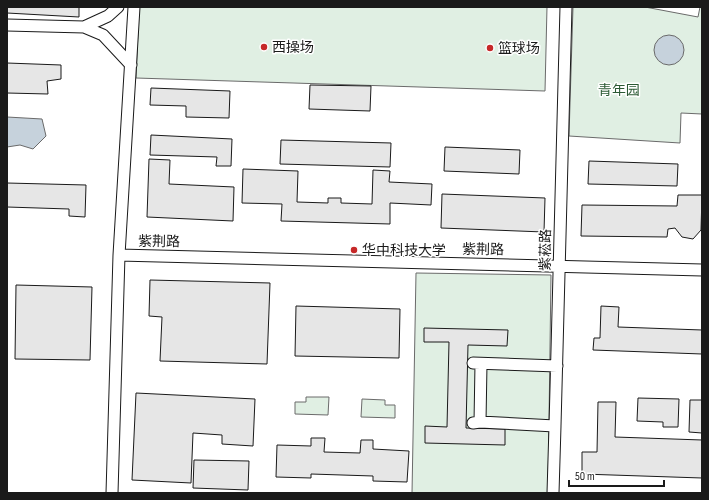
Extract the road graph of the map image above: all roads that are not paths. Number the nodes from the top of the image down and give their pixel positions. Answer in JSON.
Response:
{"nodes":[{"id":1,"x":118,"y":7,"type":"edge"},
{"id":2,"x":134,"y":7,"type":"edge"},
{"id":3,"x":566,"y":7,"type":"edge"},
{"id":4,"x":7,"y":26,"type":"edge"},
{"id":5,"x":84,"y":27,"type":"junction"},
{"id":6,"x":131,"y":65,"type":"junction"},
{"id":7,"x":119,"y":255,"type":"junction"},
{"id":8,"x":559,"y":266,"type":"junction"},
{"id":9,"x":702,"y":270,"type":"edge"},
{"id":10,"x":556,"y":366,"type":"junction"},
{"id":11,"x":555,"y":426,"type":"junction"},
{"id":12,"x":112,"y":493,"type":"edge"},
{"id":13,"x":553,"y":493,"type":"edge"}],
"edges":[{"from":1,"to":5,"type":"street"},
{"from":2,"to":6,"type":"street"},
{"from":3,"to":8,"type":"street","name":"紫菘路"},
{"from":4,"to":5,"type":"street"},
{"from":5,"to":6,"type":"street"},
{"from":6,"to":7,"type":"street"},
{"from":7,"to":8,"type":"street","name":"紫荆路"},
{"from":7,"to":12,"type":"street"},
{"from":8,"to":9,"type":"street","name":"紫荆路"},
{"from":8,"to":10,"type":"street","name":"紫菘路"},
{"from":10,"to":11,"type":"street","name":"紫菘路"},
{"from":10,"to":11,"type":"street"},
{"from":11,"to":13,"type":"street","name":"紫菘路"}]}
